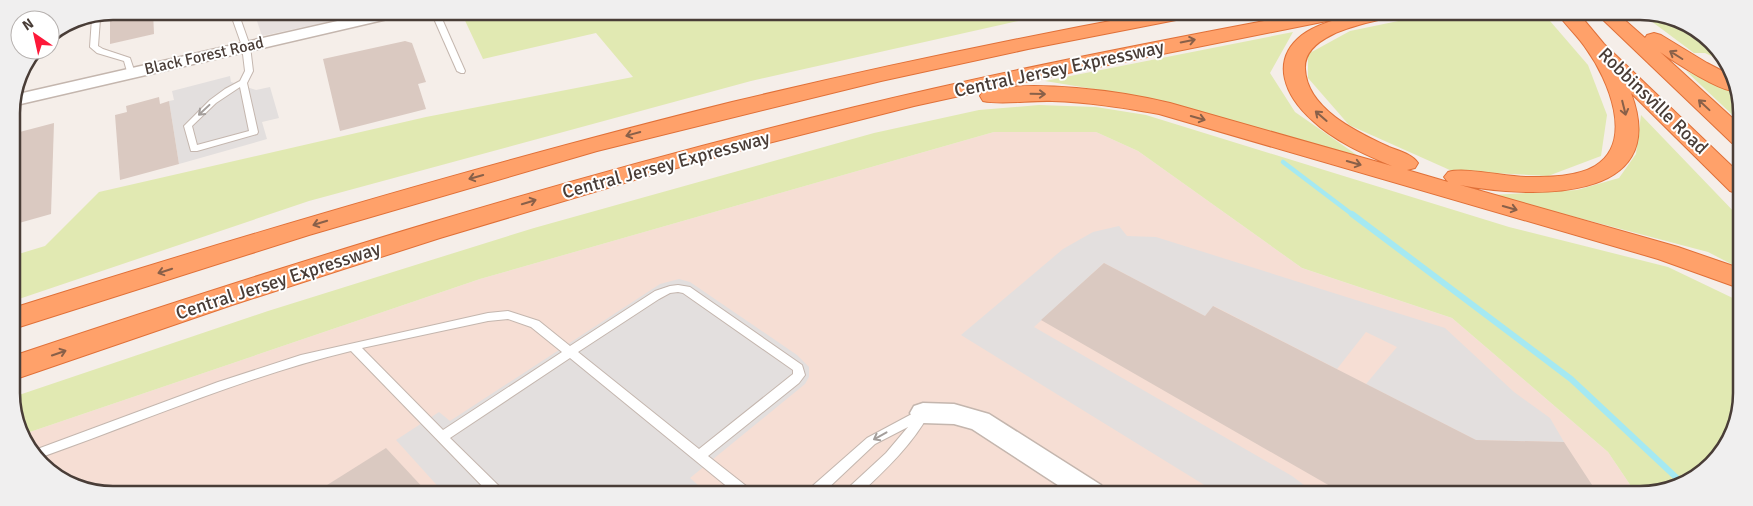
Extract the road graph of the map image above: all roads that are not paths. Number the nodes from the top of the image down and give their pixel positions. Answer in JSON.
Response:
{"nodes":[{"id":1,"x":237,"y":20,"type":"edge"},
{"id":2,"x":361,"y":20,"type":"edge"},
{"id":3,"x":439,"y":20,"type":"edge"},
{"id":4,"x":1072,"y":20,"type":"edge"},
{"id":5,"x":1145,"y":20,"type":"edge"},
{"id":6,"x":1301,"y":20,"type":"edge"},
{"id":7,"x":1358,"y":20,"type":"edge"},
{"id":8,"x":1573,"y":20,"type":"edge"},
{"id":9,"x":1614,"y":20,"type":"edge"},
{"id":10,"x":1629,"y":20,"type":"edge"},
{"id":11,"x":96,"y":22,"type":"edge"},
{"id":12,"x":246,"y":46,"type":"junction"},
{"id":13,"x":1598,"y":48,"type":"junction"},
{"id":14,"x":461,"y":71,"type":"dead end"},
{"id":15,"x":132,"y":73,"type":"junction"},
{"id":16,"x":1727,"y":81,"type":"edge"},
{"id":17,"x":243,"y":83,"type":"junction"},
{"id":18,"x":21,"y":99,"type":"edge"},
{"id":19,"x":665,"y":125,"type":"junction"},
{"id":20,"x":1733,"y":131,"type":"edge"},
{"id":21,"x":681,"y":160,"type":"junction"},
{"id":22,"x":1733,"y":180,"type":"edge"},
{"id":23,"x":1733,"y":276,"type":"edge"},
{"id":24,"x":20,"y":317,"type":"edge"},
{"id":25,"x":354,"y":347,"type":"junction"},
{"id":26,"x":570,"y":352,"type":"junction"},
{"id":27,"x":20,"y":366,"type":"edge"},
{"id":28,"x":923,"y":413,"type":"junction"},
{"id":29,"x":442,"y":437,"type":"junction"},
{"id":30,"x":42,"y":453,"type":"edge"},
{"id":31,"x":699,"y":456,"type":"junction"},
{"id":32,"x":490,"y":486,"type":"edge"},
{"id":33,"x":736,"y":486,"type":"edge"},
{"id":34,"x":822,"y":486,"type":"edge"},
{"id":35,"x":860,"y":486,"type":"edge"},
{"id":36,"x":1080,"y":486,"type":"edge"}],
"edges":[{"from":1,"to":12,"type":"lane"},
{"from":2,"to":12,"type":"street","name":"Black Forest Road"},
{"from":3,"to":14,"type":"lane"},
{"from":4,"to":19,"type":"highway"},
{"from":5,"to":19,"type":"highway","name":"Central Jersey Expressway"},
{"from":21,"to":6,"type":"highway","name":"Central Jersey Expressway","one_way":true},
{"from":13,"to":7,"type":"highway","one_way":true},
{"from":8,"to":13,"type":"highway","name":"Robbinsville Road"},
{"from":20,"to":9,"type":"highway","name":"Robbinsville Road","one_way":true},
{"from":16,"to":10,"type":"highway","one_way":true},
{"from":11,"to":15,"type":"lane"},
{"from":12,"to":15,"type":"street","name":"Black Forest Road"},
{"from":12,"to":17,"type":"lane"},
{"from":13,"to":22,"type":"highway","name":"Robbinsville Road"},
{"from":15,"to":18,"type":"street","name":"Black Forest Road"},
{"from":17,"to":17,"type":"lane","one_way":true},
{"from":19,"to":24,"type":"highway","name":"Central Jersey Expressway","one_way":true},
{"from":21,"to":23,"type":"highway","one_way":true},
{"from":27,"to":21,"type":"highway","name":"Central Jersey Expressway","one_way":true},
{"from":25,"to":26,"type":"lane"},
{"from":25,"to":29,"type":"lane"},
{"from":25,"to":30,"type":"lane"},
{"from":26,"to":29,"type":"lane"},
{"from":26,"to":31,"type":"lane"},
{"from":26,"to":31,"type":"lane"},
{"from":28,"to":34,"type":"lane","one_way":true},
{"from":28,"to":35,"type":"lane"},
{"from":28,"to":36,"type":"street"},
{"from":29,"to":32,"type":"lane"},
{"from":31,"to":33,"type":"lane"}]}
